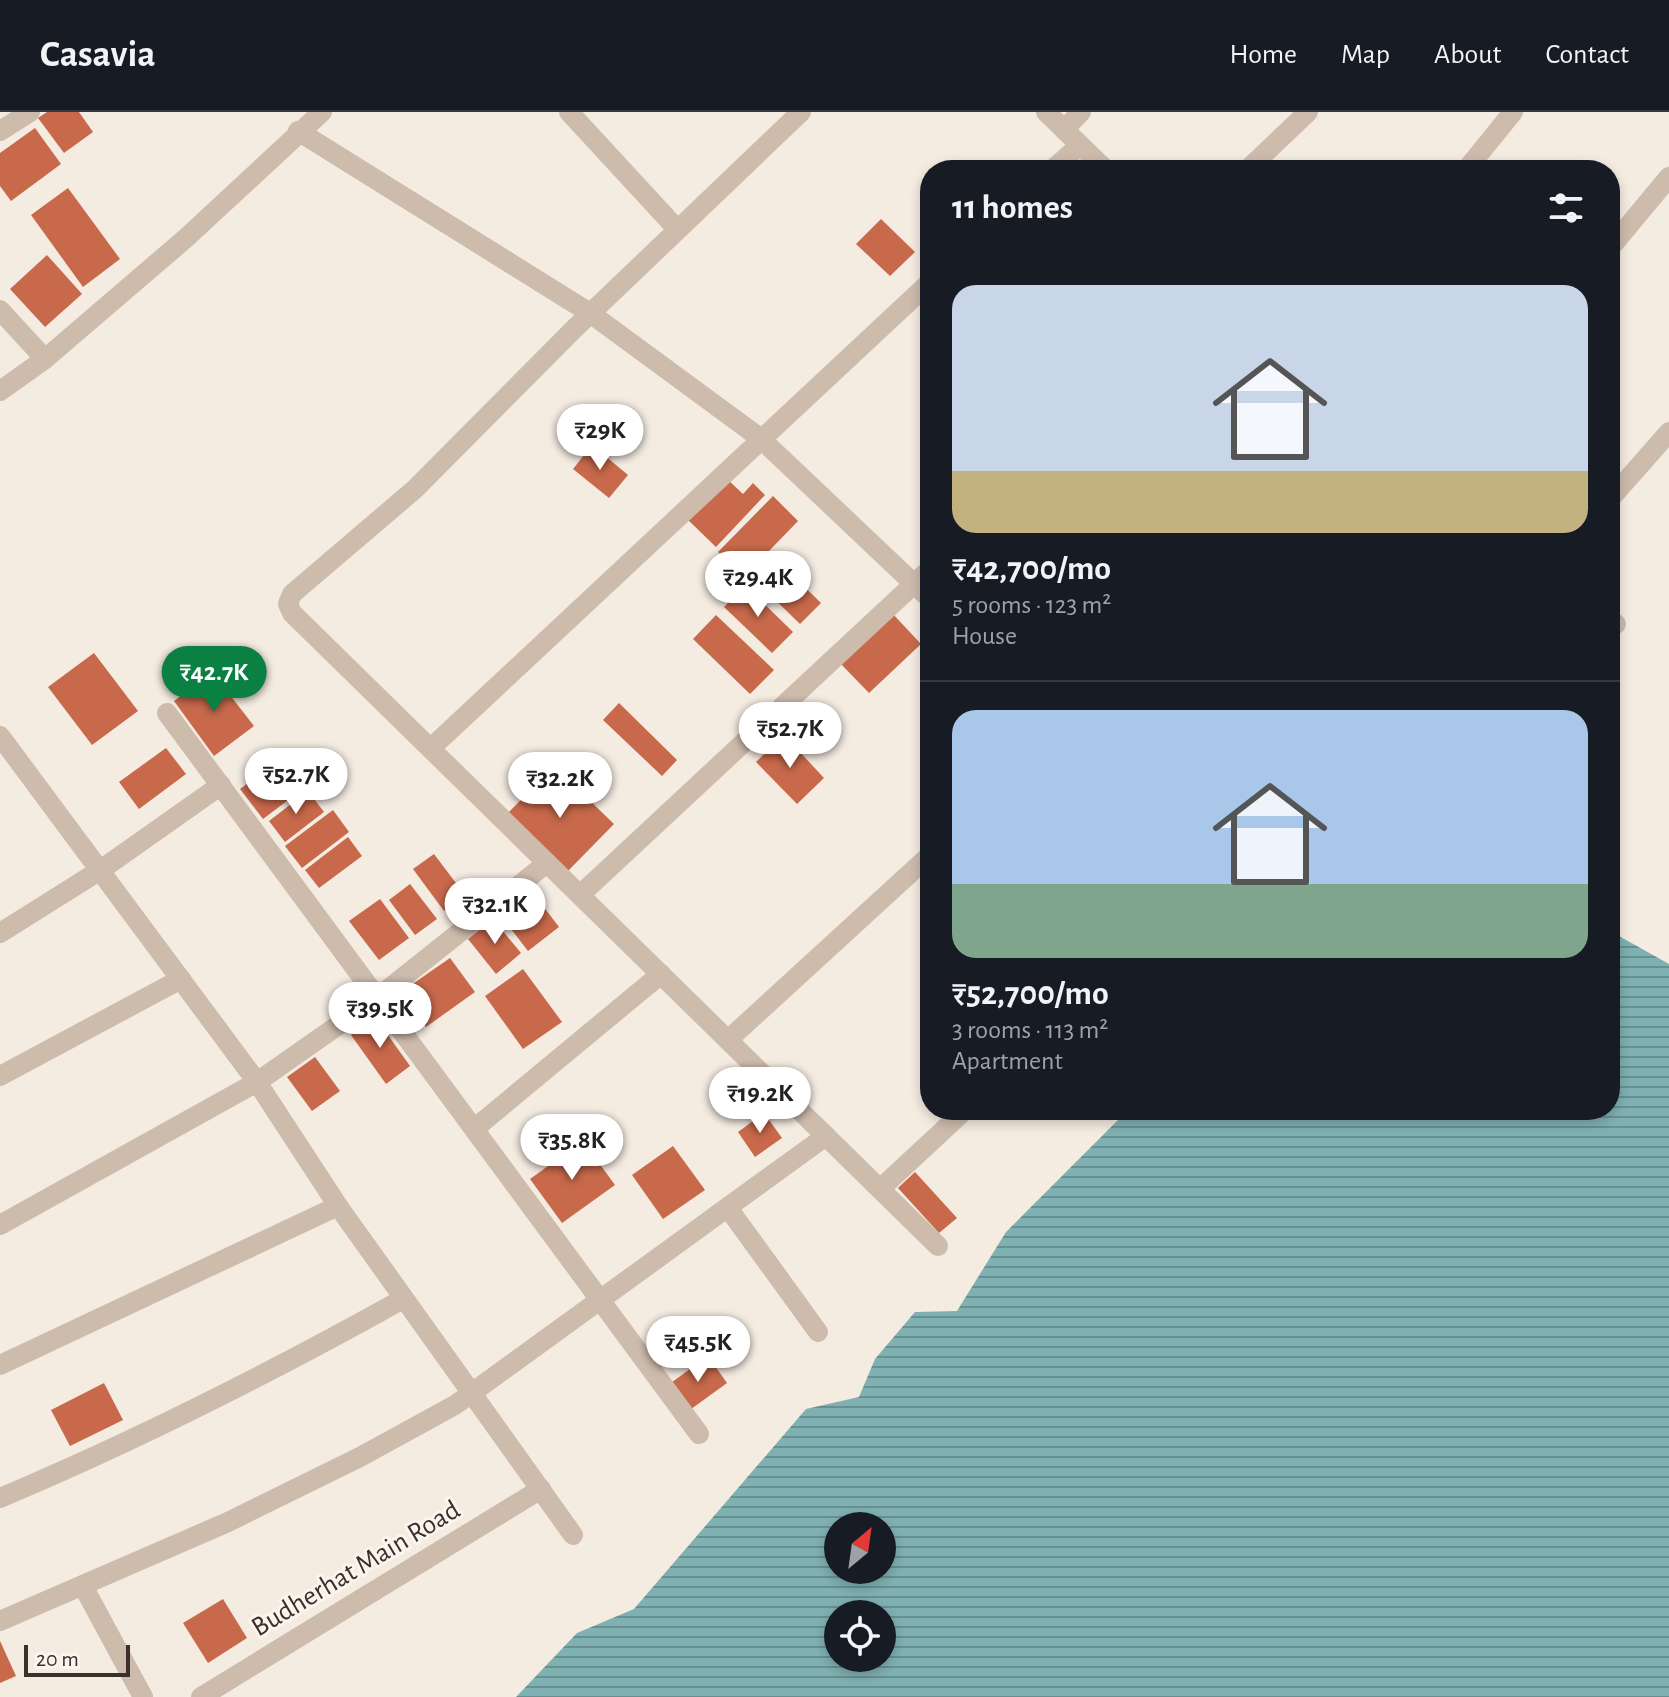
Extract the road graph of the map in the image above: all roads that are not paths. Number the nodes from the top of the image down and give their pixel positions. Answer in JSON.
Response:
{"nodes":[{"id":1,"x":30,"y":112,"type":"edge"},
{"id":2,"x":569,"y":112,"type":"edge"},
{"id":3,"x":801,"y":112,"type":"edge"},
{"id":4,"x":1046,"y":112,"type":"edge"},
{"id":5,"x":1081,"y":112,"type":"edge"},
{"id":6,"x":1308,"y":112,"type":"edge"},
{"id":7,"x":1513,"y":112,"type":"edge"},
{"id":8,"x":309,"y":119,"type":"edge"},
{"id":9,"x":1064,"y":130,"type":"junction"},
{"id":10,"x":0,"y":131,"type":"edge"},
{"id":11,"x":1079,"y":146,"type":"junction"},
{"id":12,"x":1063,"y":160,"type":"edge"},
{"id":13,"x":1095,"y":160,"type":"edge"},
{"id":14,"x":1258,"y":160,"type":"edge"},
{"id":15,"x":1474,"y":160,"type":"edge"},
{"id":16,"x":1669,"y":177,"type":"edge"},
{"id":17,"x":677,"y":229,"type":"junction"},
{"id":18,"x":1620,"y":236,"type":"edge"},
{"id":19,"x":920,"y":291,"type":"edge"},
{"id":20,"x":0,"y":310,"type":"edge"},
{"id":21,"x":590,"y":313,"type":"junction"},
{"id":22,"x":45,"y":359,"type":"junction"},
{"id":23,"x":0,"y":391,"type":"edge"},
{"id":24,"x":1669,"y":432,"type":"edge"},
{"id":25,"x":760,"y":438,"type":"junction"},
{"id":26,"x":1620,"y":488,"type":"edge"},
{"id":27,"x":920,"y":578,"type":"edge"},
{"id":28,"x":914,"y":584,"type":"junction"},
{"id":29,"x":920,"y":590,"type":"edge"},
{"id":30,"x":167,"y":713,"type":"dead end"},
{"id":31,"x":0,"y":736,"type":"edge"},
{"id":32,"x":431,"y":748,"type":"junction"},
{"id":33,"x":221,"y":785,"type":"junction"},
{"id":34,"x":547,"y":863,"type":"junction"},
{"id":35,"x":920,"y":864,"type":"edge"},
{"id":36,"x":102,"y":869,"type":"junction"},
{"id":37,"x":580,"y":895,"type":"junction"},
{"id":38,"x":0,"y":933,"type":"edge"},
{"id":39,"x":661,"y":974,"type":"junction"},
{"id":40,"x":181,"y":979,"type":"junction"},
{"id":41,"x":377,"y":998,"type":"junction"},
{"id":42,"x":728,"y":1040,"type":"junction"},
{"id":43,"x":0,"y":1076,"type":"edge"},
{"id":44,"x":257,"y":1082,"type":"junction"},
{"id":45,"x":954,"y":1120,"type":"edge"},
{"id":46,"x":474,"y":1129,"type":"junction"},
{"id":47,"x":826,"y":1136,"type":"junction"},
{"id":48,"x":880,"y":1189,"type":"junction"},
{"id":49,"x":338,"y":1206,"type":"junction"},
{"id":50,"x":728,"y":1208,"type":"junction"},
{"id":51,"x":0,"y":1225,"type":"edge"},
{"id":52,"x":938,"y":1246,"type":"dead end"},
{"id":53,"x":403,"y":1299,"type":"junction"},
{"id":54,"x":600,"y":1300,"type":"junction"},
{"id":55,"x":818,"y":1332,"type":"dead end"},
{"id":56,"x":0,"y":1365,"type":"edge"},
{"id":57,"x":472,"y":1394,"type":"junction"},
{"id":58,"x":699,"y":1434,"type":"dead end"},
{"id":59,"x":541,"y":1489,"type":"junction"},
{"id":60,"x":0,"y":1498,"type":"edge"},
{"id":61,"x":573,"y":1535,"type":"dead end"},
{"id":62,"x":83,"y":1586,"type":"junction"},
{"id":63,"x":0,"y":1621,"type":"edge"},
{"id":64,"x":143,"y":1697,"type":"edge"},
{"id":65,"x":201,"y":1697,"type":"edge"}],
"edges":[{"from":1,"to":10,"type":"street"},
{"from":2,"to":17,"type":"street"},
{"from":3,"to":17,"type":"street"},
{"from":4,"to":9,"type":"street"},
{"from":5,"to":9,"type":"street"},
{"from":6,"to":14,"type":"street"},
{"from":7,"to":15,"type":"street"},
{"from":8,"to":21,"type":"street"},
{"from":8,"to":22,"type":"street"},
{"from":9,"to":11,"type":"street"},
{"from":11,"to":12,"type":"street"},
{"from":11,"to":13,"type":"street"},
{"from":16,"to":18,"type":"street"},
{"from":17,"to":21,"type":"street"},
{"from":19,"to":25,"type":"street"},
{"from":20,"to":22,"type":"street"},
{"from":21,"to":25,"type":"street"},
{"from":21,"to":32,"type":"street"},
{"from":22,"to":23,"type":"street"},
{"from":24,"to":26,"type":"street"},
{"from":25,"to":28,"type":"street"},
{"from":25,"to":32,"type":"street"},
{"from":27,"to":28,"type":"street"},
{"from":28,"to":29,"type":"street"},
{"from":28,"to":37,"type":"street"},
{"from":30,"to":33,"type":"street"},
{"from":31,"to":36,"type":"street"},
{"from":32,"to":34,"type":"street"},
{"from":33,"to":36,"type":"street"},
{"from":33,"to":41,"type":"street"},
{"from":34,"to":37,"type":"street"},
{"from":34,"to":41,"type":"street"},
{"from":35,"to":42,"type":"street"},
{"from":36,"to":38,"type":"street"},
{"from":36,"to":40,"type":"street"},
{"from":37,"to":39,"type":"street"},
{"from":39,"to":42,"type":"street"},
{"from":39,"to":46,"type":"street"},
{"from":40,"to":43,"type":"street"},
{"from":40,"to":44,"type":"street"},
{"from":41,"to":44,"type":"street"},
{"from":41,"to":46,"type":"street"},
{"from":42,"to":47,"type":"street"},
{"from":44,"to":49,"type":"street"},
{"from":44,"to":51,"type":"street"},
{"from":45,"to":48,"type":"street"},
{"from":46,"to":54,"type":"street"},
{"from":47,"to":48,"type":"street"},
{"from":47,"to":50,"type":"street"},
{"from":48,"to":52,"type":"street"},
{"from":49,"to":53,"type":"street"},
{"from":49,"to":56,"type":"street"},
{"from":50,"to":54,"type":"street"},
{"from":50,"to":55,"type":"street"},
{"from":53,"to":57,"type":"street"},
{"from":53,"to":60,"type":"street"},
{"from":54,"to":57,"type":"street"},
{"from":54,"to":58,"type":"street"},
{"from":57,"to":59,"type":"street"},
{"from":57,"to":62,"type":"street"},
{"from":59,"to":61,"type":"street"},
{"from":59,"to":65,"type":"street","name":"Budherhat Main Road"},
{"from":62,"to":63,"type":"street"},
{"from":62,"to":64,"type":"street"}]}
